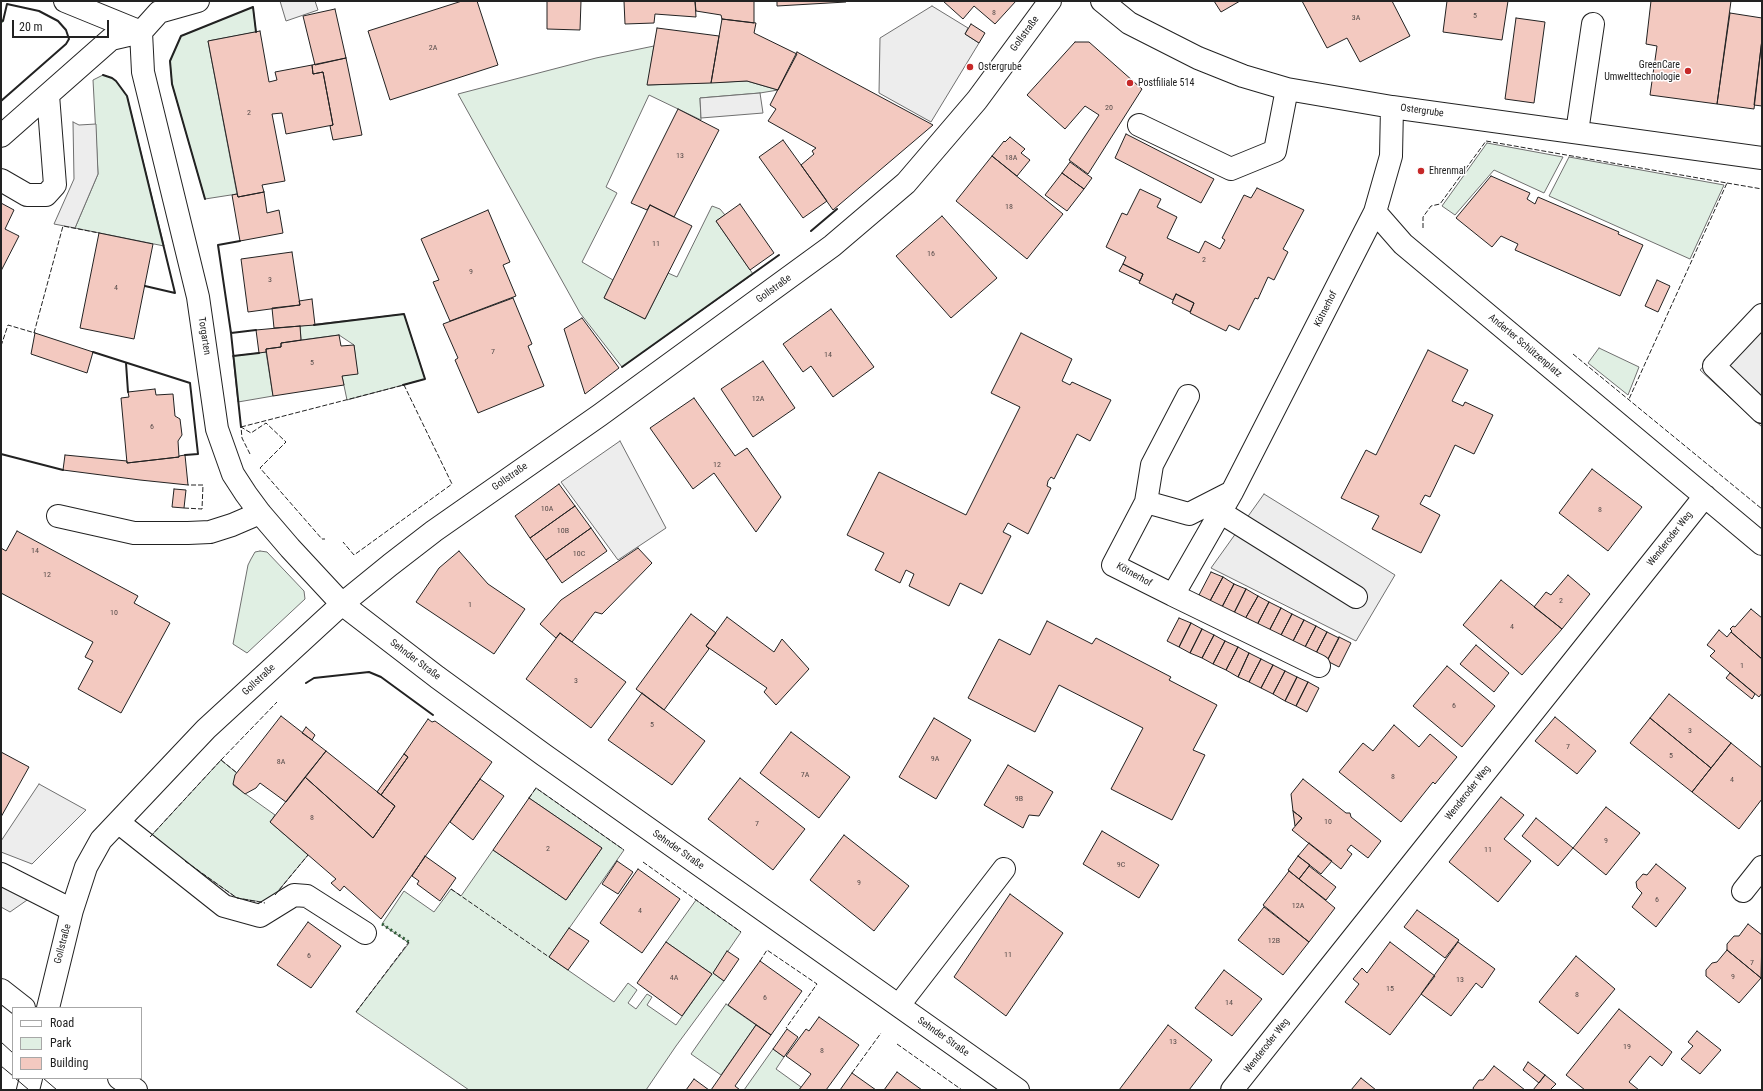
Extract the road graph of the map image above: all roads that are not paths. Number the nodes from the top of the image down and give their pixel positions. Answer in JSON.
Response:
{"nodes":[{"id":1,"x":64,"y":1,"type":"edge"},
{"id":2,"x":198,"y":1,"type":"edge"},
{"id":3,"x":1050,"y":1,"type":"edge"},
{"id":4,"x":1102,"y":1,"type":"edge"},
{"id":5,"x":1593,"y":24,"type":"dead end"},
{"id":6,"x":141,"y":32,"type":"junction"},
{"id":7,"x":1287,"y":89,"type":"junction"},
{"id":8,"x":48,"y":95,"type":"junction"},
{"id":9,"x":1392,"y":107,"type":"junction"},
{"id":10,"x":1139,"y":125,"type":"dead end"},
{"id":11,"x":1577,"y":132,"type":"junction"},
{"id":12,"x":1,"y":136,"type":"edge"},
{"id":13,"x":1762,"y":158,"type":"edge"},
{"id":14,"x":1,"y":180,"type":"edge"},
{"id":15,"x":1375,"y":212,"type":"junction"},
{"id":16,"x":1762,"y":315,"type":"edge"},
{"id":17,"x":1188,"y":396,"type":"dead end"},
{"id":18,"x":1762,"y":412,"type":"edge"},
{"id":19,"x":1232,"y":492,"type":"junction"},
{"id":20,"x":1705,"y":496,"type":"junction"},
{"id":21,"x":1146,"y":502,"type":"junction"},
{"id":22,"x":1220,"y":512,"type":"junction"},
{"id":23,"x":260,"y":513,"type":"junction"},
{"id":24,"x":58,"y":516,"type":"dead end"},
{"id":25,"x":1762,"y":544,"type":"edge"},
{"id":26,"x":1173,"y":595,"type":"junction"},
{"id":27,"x":1356,"y":597,"type":"dead end"},
{"id":28,"x":342,"y":604,"type":"junction"},
{"id":29,"x":1319,"y":666,"type":"dead end"},
{"id":30,"x":118,"y":822,"type":"junction"},
{"id":31,"x":1762,"y":867,"type":"edge"},
{"id":32,"x":1004,"y":870,"type":"dead end"},
{"id":33,"x":1,"y":874,"type":"edge"},
{"id":34,"x":1743,"y":891,"type":"dead end"},
{"id":35,"x":72,"y":910,"type":"junction"},
{"id":36,"x":365,"y":933,"type":"dead end"},
{"id":37,"x":1,"y":990,"type":"edge"},
{"id":38,"x":899,"y":1005,"type":"junction"},
{"id":39,"x":23,"y":1007,"type":"edge"},
{"id":40,"x":48,"y":1007,"type":"edge"},
{"id":41,"x":31,"y":1079,"type":"edge"},
{"id":42,"x":120,"y":1079,"type":"edge"},
{"id":43,"x":28,"y":1090,"type":"edge"},
{"id":44,"x":136,"y":1090,"type":"edge"},
{"id":45,"x":1018,"y":1090,"type":"edge"},
{"id":46,"x":1232,"y":1090,"type":"edge"}],
"edges":[{"from":1,"to":6,"type":"street"},
{"from":2,"to":6,"type":"street"},
{"from":3,"to":28,"type":"street","name":"Gollstraße"},
{"from":4,"to":7,"type":"street","name":"Ostergrube"},
{"from":5,"to":11,"type":"street"},
{"from":6,"to":8,"type":"street"},
{"from":6,"to":23,"type":"street","name":"Torgarten"},
{"from":7,"to":9,"type":"street","name":"Ostergrube"},
{"from":7,"to":10,"type":"street"},
{"from":8,"to":12,"type":"street"},
{"from":8,"to":14,"type":"street"},
{"from":9,"to":11,"type":"street","name":"Ostergrube"},
{"from":9,"to":15,"type":"street"},
{"from":11,"to":13,"type":"street","name":"Ostergrube"},
{"from":15,"to":19,"type":"street","name":"Kötnerhof"},
{"from":15,"to":20,"type":"street","name":"Anderter Schützenplatz"},
{"from":16,"to":18,"type":"street"},
{"from":17,"to":21,"type":"street"},
{"from":19,"to":21,"type":"street"},
{"from":19,"to":22,"type":"street","name":"Kötnerhof"},
{"from":20,"to":25,"type":"street","name":"Anderter Schützenplatz"},
{"from":20,"to":46,"type":"street","name":"Wenderoder Weg"},
{"from":21,"to":26,"type":"street","name":"Kötnerhof"},
{"from":22,"to":26,"type":"street","name":"Kötnerhof"},
{"from":22,"to":27,"type":"street"},
{"from":23,"to":24,"type":"street"},
{"from":23,"to":28,"type":"street","name":"Torgarten"},
{"from":26,"to":29,"type":"street"},
{"from":28,"to":30,"type":"street","name":"Gollstraße"},
{"from":28,"to":38,"type":"street","name":"Sehnder Straße"},
{"from":30,"to":35,"type":"street","name":"Gollstraße"},
{"from":30,"to":36,"type":"street"},
{"from":31,"to":34,"type":"street"},
{"from":32,"to":38,"type":"street"},
{"from":33,"to":35,"type":"street"},
{"from":35,"to":40,"type":"street","name":"Gollstraße"},
{"from":37,"to":39,"type":"street"},
{"from":38,"to":45,"type":"street","name":"Sehnder Straße"},
{"from":41,"to":43,"type":"street"},
{"from":42,"to":44,"type":"street"}]}
